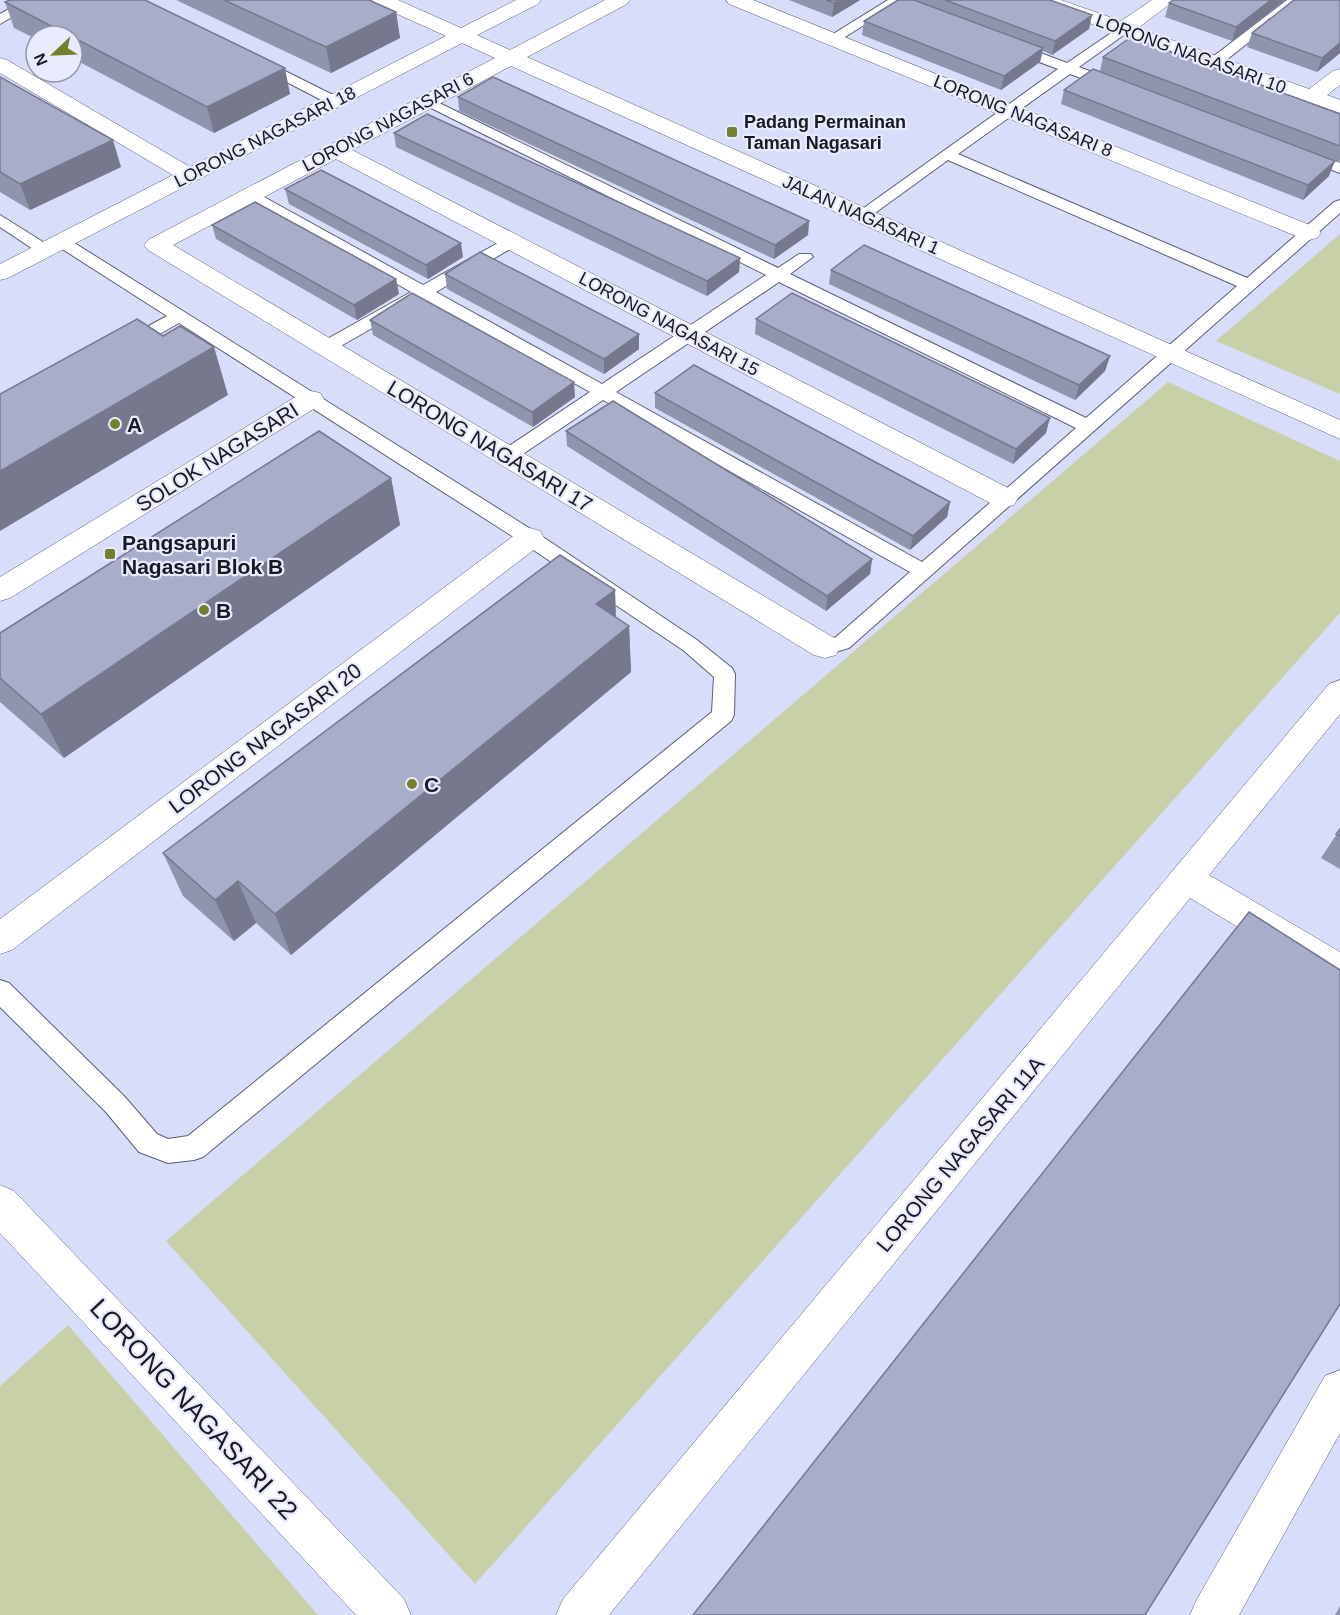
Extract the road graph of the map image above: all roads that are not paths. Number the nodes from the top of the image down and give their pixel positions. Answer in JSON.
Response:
{"nodes":[{"id":1,"x":35,"y":0,"type":"edge"},
{"id":2,"x":382,"y":0,"type":"edge"},
{"id":3,"x":531,"y":0,"type":"edge"},
{"id":4,"x":620,"y":0,"type":"edge"},
{"id":5,"x":736,"y":0,"type":"edge"},
{"id":6,"x":1042,"y":0,"type":"edge"},
{"id":7,"x":1165,"y":0,"type":"edge"},
{"id":8,"x":1295,"y":0,"type":"edge"},
{"id":9,"x":897,"y":2,"type":"edge"},
{"id":10,"x":0,"y":20,"type":"edge"},
{"id":11,"x":1123,"y":29,"type":"junction"},
{"id":12,"x":462,"y":35,"type":"junction"},
{"id":13,"x":832,"y":39,"type":"junction"},
{"id":14,"x":1003,"y":43,"type":"edge"},
{"id":15,"x":511,"y":57,"type":"junction"},
{"id":16,"x":252,"y":59,"type":"edge"},
{"id":17,"x":1215,"y":62,"type":"junction"},
{"id":18,"x":0,"y":64,"type":"edge"},
{"id":19,"x":1068,"y":68,"type":"junction"},
{"id":20,"x":1340,"y":75,"type":"edge"},
{"id":21,"x":1123,"y":88,"type":"edge"},
{"id":22,"x":1312,"y":97,"type":"junction"},
{"id":23,"x":334,"y":101,"type":"junction"},
{"id":24,"x":426,"y":102,"type":"junction"},
{"id":25,"x":1340,"y":107,"type":"edge"},
{"id":26,"x":1008,"y":111,"type":"junction"},
{"id":27,"x":335,"y":150,"type":"junction"},
{"id":28,"x":1296,"y":152,"type":"edge"},
{"id":29,"x":946,"y":154,"type":"junction"},
{"id":30,"x":1340,"y":168,"type":"edge"},
{"id":31,"x":190,"y":176,"type":"junction"},
{"id":32,"x":250,"y":195,"type":"junction"},
{"id":33,"x":1340,"y":205,"type":"edge"},
{"id":34,"x":862,"y":215,"type":"junction"},
{"id":35,"x":0,"y":220,"type":"edge"},
{"id":36,"x":1309,"y":232,"type":"junction"},
{"id":37,"x":511,"y":242,"type":"junction"},
{"id":38,"x":156,"y":244,"type":"joint"},
{"id":39,"x":54,"y":246,"type":"junction"},
{"id":40,"x":805,"y":256,"type":"dead end"},
{"id":41,"x":0,"y":273,"type":"edge"},
{"id":42,"x":778,"y":274,"type":"junction"},
{"id":43,"x":1248,"y":285,"type":"junction"},
{"id":44,"x":424,"y":291,"type":"junction"},
{"id":45,"x":180,"y":316,"type":"junction"},
{"id":46,"x":689,"y":334,"type":"junction"},
{"id":47,"x":326,"y":347,"type":"junction"},
{"id":48,"x":1171,"y":354,"type":"junction"},
{"id":49,"x":110,"y":355,"type":"edge"},
{"id":50,"x":603,"y":392,"type":"junction"},
{"id":51,"x":311,"y":399,"type":"junction"},
{"id":52,"x":1087,"y":426,"type":"junction"},
{"id":53,"x":1340,"y":430,"type":"edge"},
{"id":54,"x":507,"y":456,"type":"junction"},
{"id":55,"x":1004,"y":498,"type":"junction"},
{"id":56,"x":530,"y":538,"type":"junction"},
{"id":57,"x":923,"y":571,"type":"junction"},
{"id":58,"x":0,"y":591,"type":"edge"},
{"id":59,"x":825,"y":647,"type":"joint"},
{"id":60,"x":1340,"y":692,"type":"edge"},
{"id":61,"x":1186,"y":879,"type":"junction"},
{"id":62,"x":0,"y":939,"type":"edge"},
{"id":63,"x":1340,"y":970,"type":"edge"},
{"id":64,"x":0,"y":991,"type":"edge"},
{"id":65,"x":0,"y":1204,"type":"edge"},
{"id":66,"x":1340,"y":1391,"type":"edge"},
{"id":67,"x":388,"y":1615,"type":"edge"},
{"id":68,"x":579,"y":1615,"type":"edge"},
{"id":69,"x":1213,"y":1615,"type":"edge"}],
"edges":[{"from":1,"to":10,"type":"lane"},
{"from":2,"to":12,"type":"street","name":"JALAN NAGASARI 1"},
{"from":3,"to":12,"type":"street","name":"LORONG NAGASARI 18"},
{"from":4,"to":15,"type":"street","name":"LORONG NAGASARI 6"},
{"from":5,"to":13,"type":"street","name":"LORONG NAGASARI 8"},
{"from":6,"to":11,"type":"street","name":"LORONG NAGASARI 10"},
{"from":7,"to":11,"type":"street"},
{"from":8,"to":17,"type":"lane"},
{"from":9,"to":13,"type":"lane"},
{"from":11,"to":17,"type":"street","name":"LORONG NAGASARI 10"},
{"from":11,"to":19,"type":"lane"},
{"from":12,"to":15,"type":"street","name":"JALAN NAGASARI 1"},
{"from":12,"to":23,"type":"street","name":"LORONG NAGASARI 18"},
{"from":13,"to":26,"type":"street","name":"LORONG NAGASARI 8"},
{"from":14,"to":19,"type":"lane"},
{"from":15,"to":24,"type":"street","name":"LORONG NAGASARI 6"},
{"from":15,"to":34,"type":"street","name":"JALAN NAGASARI 1"},
{"from":16,"to":23,"type":"lane"},
{"from":17,"to":22,"type":"street","name":"LORONG NAGASARI 10"},
{"from":18,"to":31,"type":"street"},
{"from":19,"to":21,"type":"lane"},
{"from":19,"to":26,"type":"lane"},
{"from":20,"to":22,"type":"street"},
{"from":22,"to":25,"type":"street","name":"LORONG NAGASARI 10"},
{"from":23,"to":31,"type":"street","name":"LORONG NAGASARI 18"},
{"from":24,"to":27,"type":"street","name":"LORONG NAGASARI 6"},
{"from":24,"to":42,"type":"lane"},
{"from":26,"to":29,"type":"lane"},
{"from":26,"to":36,"type":"street","name":"LORONG NAGASARI 8"},
{"from":27,"to":32,"type":"street","name":"LORONG NAGASARI 6"},
{"from":27,"to":37,"type":"street","name":"LORONG NAGASARI 15"},
{"from":28,"to":30,"type":"lane"},
{"from":29,"to":34,"type":"lane"},
{"from":29,"to":43,"type":"lane"},
{"from":31,"to":39,"type":"street","name":"LORONG NAGASARI 18"},
{"from":32,"to":38,"type":"street","name":"LORONG NAGASARI 6"},
{"from":32,"to":44,"type":"lane"},
{"from":33,"to":36,"type":"lane"},
{"from":34,"to":48,"type":"street","name":"JALAN NAGASARI 1"},
{"from":35,"to":39,"type":"lane"},
{"from":36,"to":43,"type":"lane"},
{"from":37,"to":44,"type":"lane"},
{"from":37,"to":46,"type":"street","name":"LORONG NAGASARI 15"},
{"from":38,"to":47,"type":"street","name":"LORONG NAGASARI 17"},
{"from":39,"to":41,"type":"street","name":"LORONG NAGASARI 18"},
{"from":39,"to":45,"type":"lane"},
{"from":40,"to":42,"type":"lane"},
{"from":42,"to":46,"type":"lane"},
{"from":42,"to":52,"type":"lane"},
{"from":43,"to":48,"type":"lane"},
{"from":44,"to":47,"type":"lane"},
{"from":44,"to":50,"type":"lane"},
{"from":45,"to":49,"type":"lane"},
{"from":45,"to":51,"type":"lane"},
{"from":46,"to":50,"type":"lane"},
{"from":46,"to":55,"type":"street","name":"LORONG NAGASARI 15"},
{"from":47,"to":54,"type":"street","name":"LORONG NAGASARI 17"},
{"from":48,"to":52,"type":"lane"},
{"from":48,"to":53,"type":"street","name":"JALAN NAGASARI 1"},
{"from":50,"to":54,"type":"lane"},
{"from":50,"to":57,"type":"lane"},
{"from":51,"to":56,"type":"lane"},
{"from":51,"to":58,"type":"street","name":"SOLOK NAGASARI"},
{"from":52,"to":55,"type":"lane"},
{"from":54,"to":59,"type":"street","name":"LORONG NAGASARI 17"},
{"from":55,"to":57,"type":"lane"},
{"from":56,"to":62,"type":"street","name":"LORONG NAGASARI 20"},
{"from":56,"to":64,"type":"lane"},
{"from":57,"to":59,"type":"lane"},
{"from":60,"to":61,"type":"street","name":"LORONG NAGASARI 11A"},
{"from":61,"to":63,"type":"street"},
{"from":61,"to":68,"type":"street","name":"LORONG NAGASARI 11A"},
{"from":65,"to":67,"type":"street","name":"LORONG NAGASARI 22"},
{"from":66,"to":69,"type":"street"}]}
